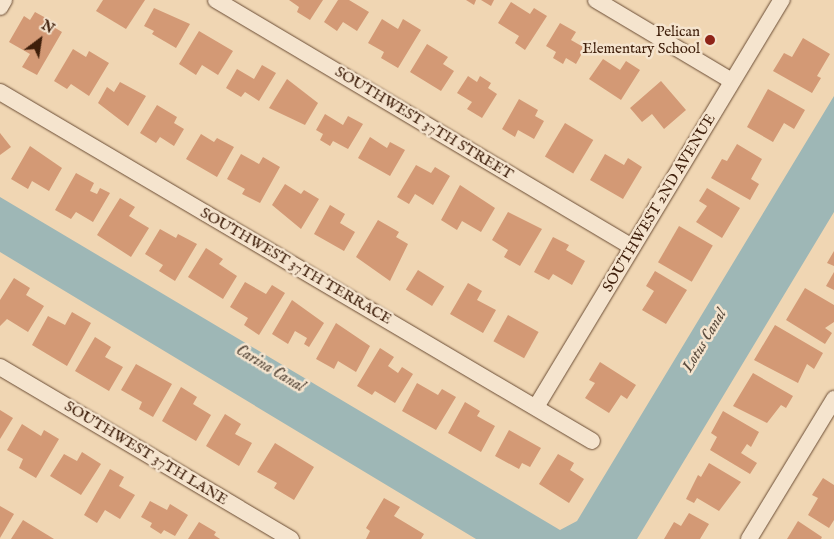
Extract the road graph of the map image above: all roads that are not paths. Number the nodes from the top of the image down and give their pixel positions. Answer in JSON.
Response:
{"nodes":[{"id":1,"x":4,"y":0,"type":"edge"},
{"id":2,"x":216,"y":0,"type":"edge"},
{"id":3,"x":596,"y":0,"type":"edge"},
{"id":4,"x":782,"y":0,"type":"edge"},
{"id":5,"x":0,"y":7,"type":"edge"},
{"id":6,"x":732,"y":81,"type":"junction"},
{"id":7,"x":0,"y":92,"type":"edge"},
{"id":8,"x":632,"y":247,"type":"junction"},
{"id":9,"x":0,"y":367,"type":"edge"},
{"id":10,"x":834,"y":400,"type":"edge"},
{"id":11,"x":536,"y":407,"type":"junction"},
{"id":12,"x":592,"y":441,"type":"dead end"},
{"id":13,"x":291,"y":539,"type":"edge"},
{"id":14,"x":749,"y":539,"type":"edge"}],
"edges":[{"from":1,"to":5,"type":"street"},
{"from":2,"to":8,"type":"street","name":"SOUTHWEST 37TH STREET"},
{"from":3,"to":6,"type":"street"},
{"from":4,"to":6,"type":"street","name":"SOUTHWEST 2ND AVENUE"},
{"from":6,"to":8,"type":"street","name":"SOUTHWEST 2ND AVENUE"},
{"from":7,"to":11,"type":"street","name":"SOUTHWEST 37TH TERRACE"},
{"from":8,"to":11,"type":"street","name":"SOUTHWEST 2ND AVENUE"},
{"from":9,"to":13,"type":"street","name":"SOUTHWEST 37TH LANE"},
{"from":10,"to":14,"type":"street"},
{"from":11,"to":12,"type":"street","name":"SOUTHWEST 37TH TERRACE"}]}
